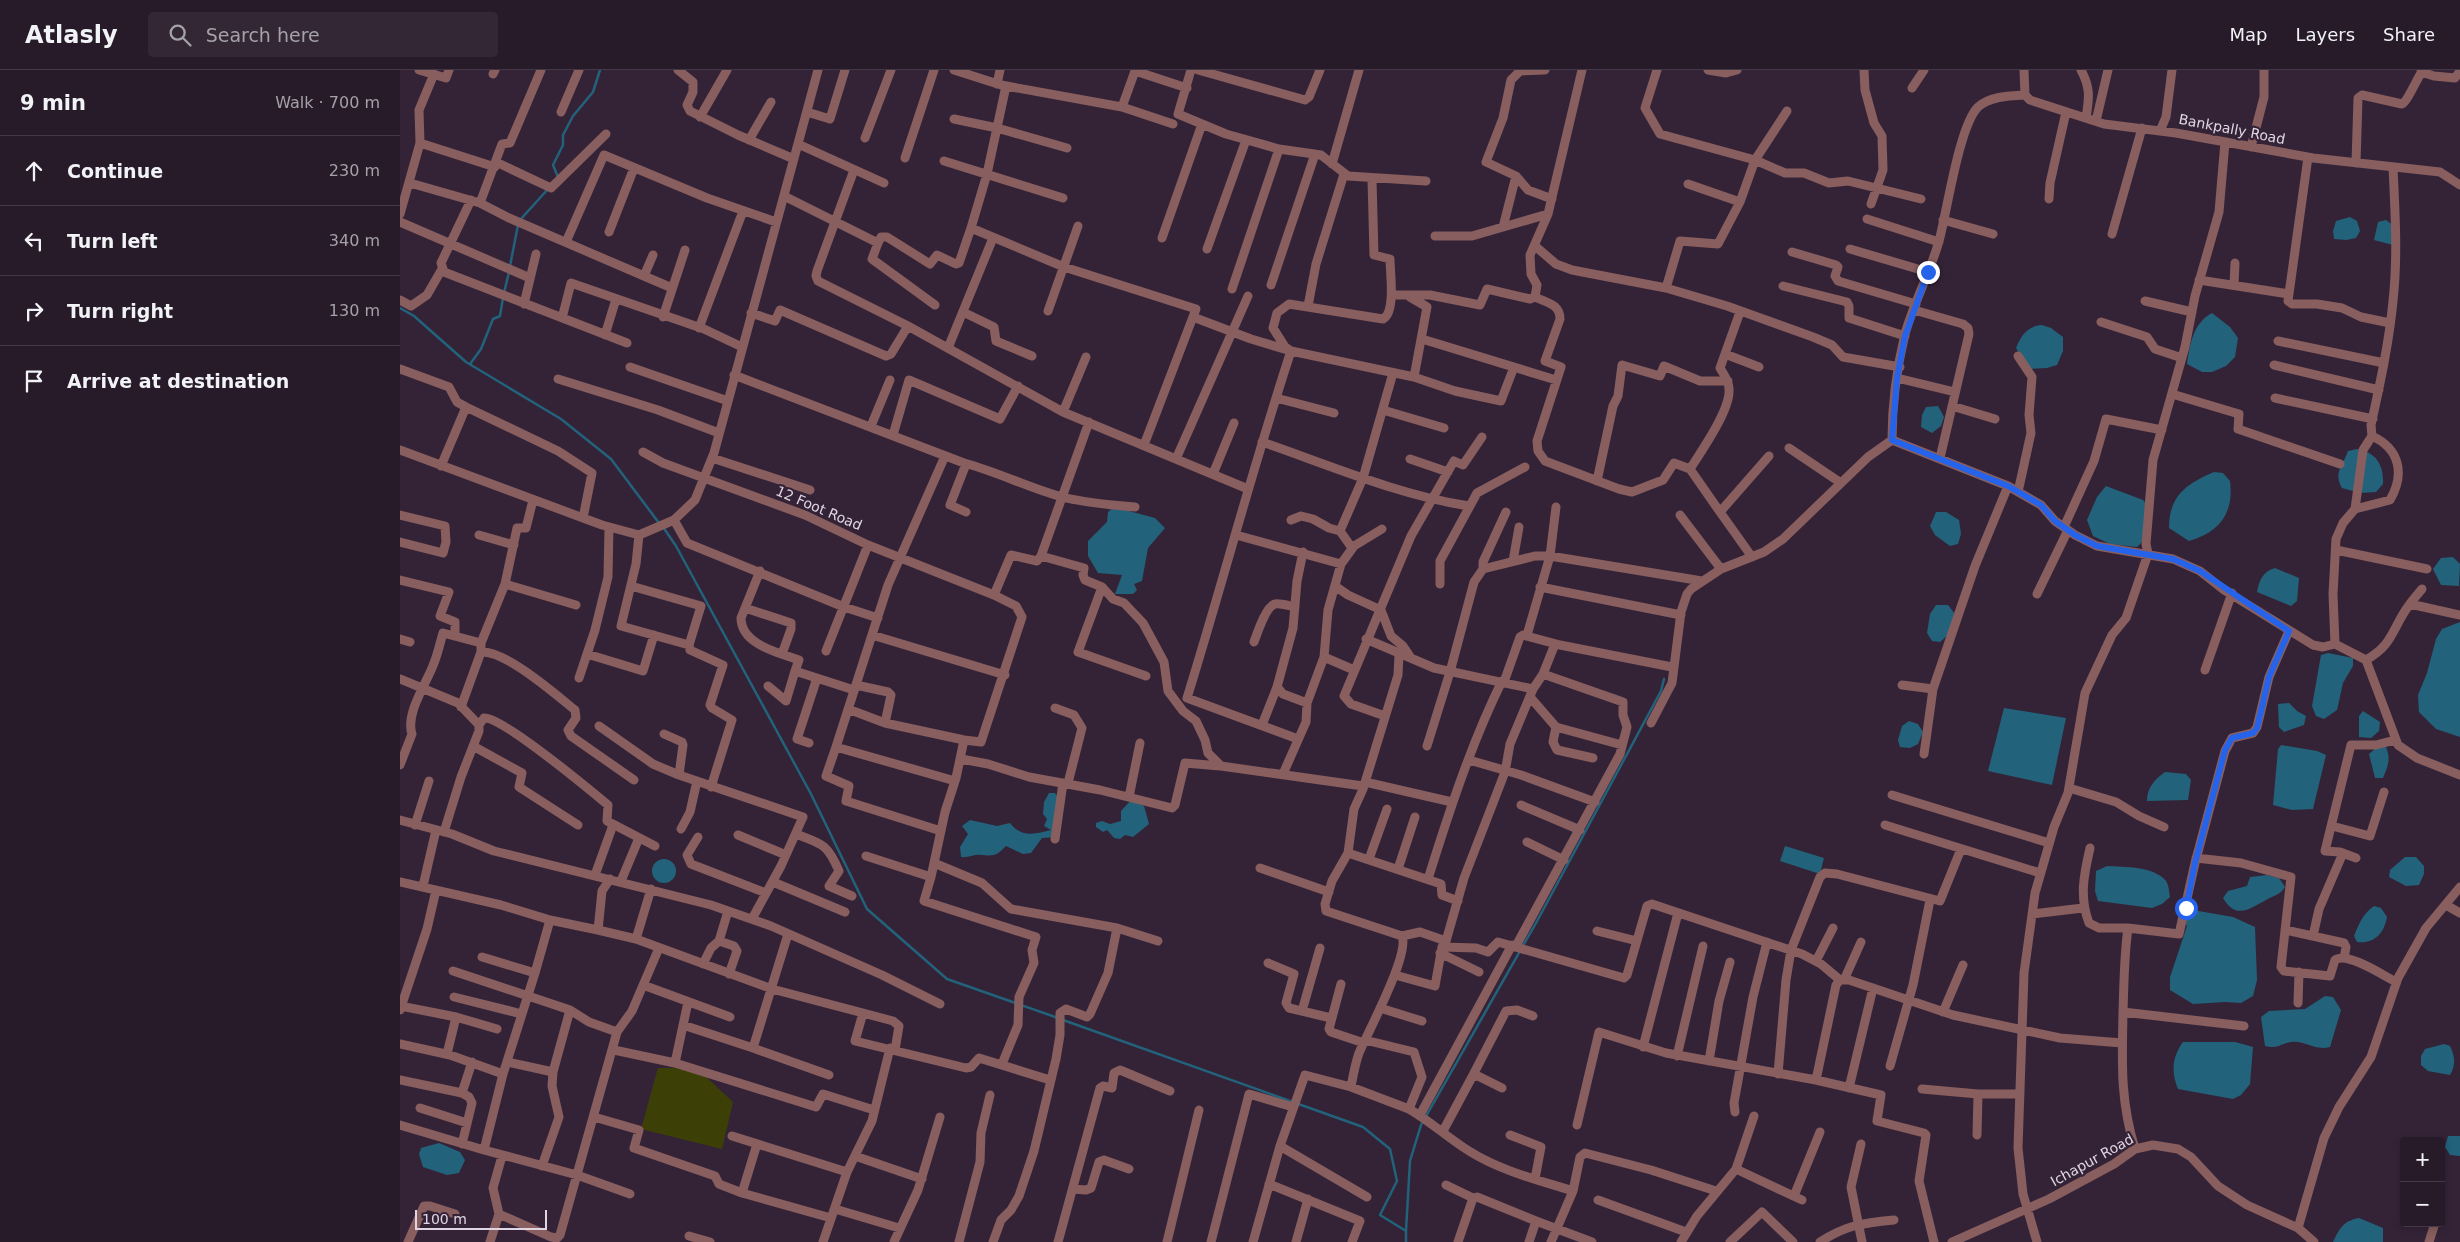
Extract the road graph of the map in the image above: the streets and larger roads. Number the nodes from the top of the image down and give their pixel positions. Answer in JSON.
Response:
{"nodes":[{"id":1,"x":419,"y":70,"type":"edge"},
{"id":2,"x":449,"y":70,"type":"edge"},
{"id":3,"x":540,"y":70,"type":"edge"},
{"id":4,"x":579,"y":70,"type":"edge"},
{"id":5,"x":678,"y":70,"type":"edge"},
{"id":6,"x":727,"y":70,"type":"edge"},
{"id":7,"x":818,"y":70,"type":"edge"},
{"id":8,"x":845,"y":70,"type":"edge"},
{"id":9,"x":891,"y":70,"type":"edge"},
{"id":10,"x":934,"y":70,"type":"edge"},
{"id":11,"x":954,"y":70,"type":"edge"},
{"id":12,"x":1000,"y":70,"type":"edge"},
{"id":13,"x":1191,"y":70,"type":"edge"},
{"id":14,"x":1198,"y":70,"type":"edge"},
{"id":15,"x":1320,"y":70,"type":"edge"},
{"id":16,"x":1359,"y":70,"type":"edge"},
{"id":17,"x":1545,"y":70,"type":"edge"},
{"id":18,"x":1582,"y":70,"type":"edge"},
{"id":19,"x":1657,"y":70,"type":"edge"},
{"id":20,"x":1708,"y":70,"type":"edge"},
{"id":21,"x":1737,"y":70,"type":"edge"},
{"id":22,"x":1864,"y":70,"type":"edge"},
{"id":23,"x":1924,"y":70,"type":"edge"},
{"id":24,"x":2024,"y":70,"type":"edge"},
{"id":25,"x":2081,"y":70,"type":"edge"},
{"id":26,"x":2108,"y":70,"type":"edge"},
{"id":27,"x":2172,"y":70,"type":"edge"},
{"id":28,"x":2264,"y":70,"type":"edge"},
{"id":29,"x":2422,"y":71,"type":"edge"},
{"id":30,"x":2460,"y":71,"type":"edge"},
{"id":31,"x":965,"y":72,"type":"edge"},
{"id":32,"x":434,"y":74,"type":"junction"},
{"id":33,"x":1001,"y":85,"type":"junction"},
{"id":34,"x":1187,"y":88,"type":"junction"},
{"id":35,"x":1912,"y":88,"type":"dead end"},
{"id":36,"x":2025,"y":95,"type":"junction"},
{"id":37,"x":771,"y":102,"type":"dead end"},
{"id":38,"x":1122,"y":106,"type":"junction"},
{"id":39,"x":1787,"y":111,"type":"dead end"},
{"id":40,"x":561,"y":112,"type":"dead end"},
{"id":41,"x":806,"y":112,"type":"junction"},
{"id":42,"x":2066,"y":112,"type":"junction"},
{"id":43,"x":700,"y":117,"type":"junction"},
{"id":44,"x":2086,"y":118,"type":"junction"},
{"id":45,"x":954,"y":119,"type":"dead end"},
{"id":46,"x":2096,"y":122,"type":"junction"},
{"id":47,"x":1173,"y":124,"type":"dead end"},
{"id":48,"x":1202,"y":124,"type":"junction"},
{"id":49,"x":997,"y":128,"type":"junction"},
{"id":50,"x":2142,"y":128,"type":"junction"},
{"id":51,"x":2160,"y":131,"type":"junction"},
{"id":52,"x":606,"y":134,"type":"dead end"},
{"id":53,"x":865,"y":138,"type":"dead end"},
{"id":54,"x":749,"y":140,"type":"junction"},
{"id":55,"x":1246,"y":140,"type":"junction"},
{"id":56,"x":2225,"y":142,"type":"junction"},
{"id":57,"x":420,"y":143,"type":"junction"},
{"id":58,"x":798,"y":144,"type":"junction"},
{"id":59,"x":2251,"y":147,"type":"junction"},
{"id":60,"x":1067,"y":148,"type":"dead end"},
{"id":61,"x":1279,"y":148,"type":"junction"},
{"id":62,"x":1315,"y":154,"type":"junction"},
{"id":63,"x":905,"y":158,"type":"dead end"},
{"id":64,"x":2308,"y":158,"type":"junction"},
{"id":65,"x":794,"y":159,"type":"junction"},
{"id":66,"x":1754,"y":160,"type":"junction"},
{"id":67,"x":944,"y":161,"type":"dead end"},
{"id":68,"x":2356,"y":163,"type":"junction"},
{"id":69,"x":1332,"y":164,"type":"junction"},
{"id":70,"x":496,"y":165,"type":"junction"},
{"id":71,"x":2393,"y":167,"type":"junction"},
{"id":72,"x":634,"y":168,"type":"junction"},
{"id":73,"x":854,"y":170,"type":"junction"},
{"id":74,"x":987,"y":174,"type":"junction"},
{"id":75,"x":1344,"y":174,"type":"junction"},
{"id":76,"x":1516,"y":176,"type":"junction"},
{"id":77,"x":1372,"y":179,"type":"junction"},
{"id":78,"x":1426,"y":181,"type":"dead end"},
{"id":79,"x":410,"y":182,"type":"junction"},
{"id":80,"x":884,"y":183,"type":"dead end"},
{"id":81,"x":1688,"y":184,"type":"dead end"},
{"id":82,"x":2460,"y":185,"type":"edge"},
{"id":83,"x":1877,"y":187,"type":"junction"},
{"id":84,"x":784,"y":196,"type":"junction"},
{"id":85,"x":1063,"y":198,"type":"dead end"},
{"id":86,"x":1552,"y":199,"type":"junction"},
{"id":87,"x":1921,"y":199,"type":"dead end"},
{"id":88,"x":2049,"y":199,"type":"dead end"},
{"id":89,"x":471,"y":200,"type":"junction"},
{"id":90,"x":1740,"y":202,"type":"junction"},
{"id":91,"x":480,"y":203,"type":"junction"},
{"id":92,"x":1871,"y":204,"type":"dead end"},
{"id":93,"x":743,"y":211,"type":"junction"},
{"id":94,"x":400,"y":214,"type":"edge"},
{"id":95,"x":1548,"y":214,"type":"junction"},
{"id":96,"x":834,"y":219,"type":"junction"},
{"id":97,"x":1867,"y":219,"type":"dead end"},
{"id":98,"x":1943,"y":220,"type":"junction"},
{"id":99,"x":400,"y":222,"type":"edge"},
{"id":100,"x":776,"y":222,"type":"junction"},
{"id":101,"x":1078,"y":226,"type":"dead end"},
{"id":102,"x":1504,"y":227,"type":"junction"},
{"id":103,"x":970,"y":228,"type":"junction"},
{"id":104,"x":609,"y":232,"type":"dead end"},
{"id":105,"x":1993,"y":234,"type":"dead end"},
{"id":106,"x":2112,"y":234,"type":"dead end"},
{"id":107,"x":1435,"y":236,"type":"dead end"},
{"id":108,"x":993,"y":238,"type":"junction"},
{"id":109,"x":1162,"y":238,"type":"dead end"},
{"id":110,"x":566,"y":242,"type":"junction"},
{"id":111,"x":1939,"y":242,"type":"junction"},
{"id":112,"x":878,"y":243,"type":"junction"},
{"id":113,"x":450,"y":244,"type":"junction"},
{"id":114,"x":1535,"y":246,"type":"junction"},
{"id":115,"x":1207,"y":249,"type":"dead end"},
{"id":116,"x":1850,"y":249,"type":"dead end"},
{"id":117,"x":685,"y":250,"type":"dead end"},
{"id":118,"x":1792,"y":252,"type":"dead end"},
{"id":119,"x":536,"y":254,"type":"dead end"},
{"id":120,"x":654,"y":256,"type":"dead end"},
{"id":121,"x":2235,"y":263,"type":"dead end"},
{"id":122,"x":1064,"y":267,"type":"junction"},
{"id":123,"x":442,"y":269,"type":"junction"},
{"id":124,"x":1928,"y":272,"type":"junction"},
{"id":125,"x":644,"y":276,"type":"junction"},
{"id":126,"x":530,"y":278,"type":"junction"},
{"id":127,"x":2200,"y":280,"type":"junction"},
{"id":128,"x":1271,"y":284,"type":"dead end"},
{"id":129,"x":2234,"y":285,"type":"junction"},
{"id":130,"x":1783,"y":286,"type":"dead end"},
{"id":131,"x":672,"y":288,"type":"junction"},
{"id":132,"x":1666,"y":288,"type":"junction"},
{"id":133,"x":1232,"y":289,"type":"dead end"},
{"id":134,"x":2289,"y":294,"type":"junction"},
{"id":135,"x":1392,"y":295,"type":"junction"},
{"id":136,"x":1248,"y":296,"type":"dead end"},
{"id":137,"x":1410,"y":297,"type":"junction"},
{"id":138,"x":1535,"y":298,"type":"junction"},
{"id":139,"x":616,"y":299,"type":"junction"},
{"id":140,"x":400,"y":300,"type":"edge"},
{"id":141,"x":2145,"y":300,"type":"dead end"},
{"id":142,"x":524,"y":304,"type":"junction"},
{"id":143,"x":935,"y":305,"type":"dead end"},
{"id":144,"x":1308,"y":306,"type":"junction"},
{"id":145,"x":1915,"y":307,"type":"junction"},
{"id":146,"x":1048,"y":311,"type":"dead end"},
{"id":147,"x":963,"y":312,"type":"junction"},
{"id":148,"x":1740,"y":312,"type":"junction"},
{"id":149,"x":2192,"y":312,"type":"junction"},
{"id":150,"x":751,"y":313,"type":"junction"},
{"id":151,"x":663,"y":316,"type":"junction"},
{"id":152,"x":1193,"y":317,"type":"junction"},
{"id":153,"x":562,"y":318,"type":"junction"},
{"id":154,"x":2100,"y":322,"type":"dead end"},
{"id":155,"x":2390,"y":324,"type":"junction"},
{"id":156,"x":908,"y":326,"type":"junction"},
{"id":157,"x":699,"y":328,"type":"junction"},
{"id":158,"x":1232,"y":332,"type":"junction"},
{"id":159,"x":606,"y":335,"type":"junction"},
{"id":160,"x":1905,"y":336,"type":"junction"},
{"id":161,"x":1422,"y":340,"type":"junction"},
{"id":162,"x":2278,"y":341,"type":"dead end"},
{"id":163,"x":627,"y":343,"type":"dead end"},
{"id":164,"x":742,"y":347,"type":"junction"},
{"id":165,"x":948,"y":348,"type":"junction"},
{"id":166,"x":1291,"y":351,"type":"junction"},
{"id":167,"x":1725,"y":354,"type":"junction"},
{"id":168,"x":1032,"y":356,"type":"dead end"},
{"id":169,"x":2018,"y":356,"type":"dead end"},
{"id":170,"x":1086,"y":357,"type":"dead end"},
{"id":171,"x":2182,"y":358,"type":"junction"},
{"id":172,"x":2384,"y":363,"type":"junction"},
{"id":173,"x":2274,"y":365,"type":"dead end"},
{"id":174,"x":630,"y":367,"type":"dead end"},
{"id":175,"x":1514,"y":367,"type":"junction"},
{"id":176,"x":1759,"y":367,"type":"dead end"},
{"id":177,"x":1900,"y":367,"type":"junction"},
{"id":178,"x":401,"y":373,"type":"edge"},
{"id":179,"x":1393,"y":373,"type":"junction"},
{"id":180,"x":734,"y":375,"type":"junction"},
{"id":181,"x":1414,"y":378,"type":"junction"},
{"id":182,"x":1897,"y":378,"type":"junction"},
{"id":183,"x":558,"y":379,"type":"dead end"},
{"id":184,"x":890,"y":380,"type":"dead end"},
{"id":185,"x":1556,"y":380,"type":"junction"},
{"id":186,"x":1728,"y":381,"type":"junction"},
{"id":187,"x":1018,"y":386,"type":"junction"},
{"id":188,"x":2379,"y":390,"type":"junction"},
{"id":189,"x":1955,"y":392,"type":"junction"},
{"id":190,"x":2172,"y":394,"type":"junction"},
{"id":191,"x":1276,"y":398,"type":"junction"},
{"id":192,"x":2275,"y":398,"type":"dead end"},
{"id":193,"x":728,"y":401,"type":"junction"},
{"id":194,"x":466,"y":406,"type":"junction"},
{"id":195,"x":1952,"y":406,"type":"junction"},
{"id":196,"x":1383,"y":410,"type":"junction"},
{"id":197,"x":1063,"y":412,"type":"junction"},
{"id":198,"x":1334,"y":413,"type":"dead end"},
{"id":199,"x":1995,"y":419,"type":"dead end"},
{"id":200,"x":2372,"y":419,"type":"junction"},
{"id":201,"x":1089,"y":422,"type":"junction"},
{"id":202,"x":1234,"y":422,"type":"dead end"},
{"id":203,"x":871,"y":426,"type":"junction"},
{"id":204,"x":1444,"y":428,"type":"dead end"},
{"id":205,"x":2162,"y":430,"type":"junction"},
{"id":206,"x":720,"y":433,"type":"junction"},
{"id":207,"x":893,"y":435,"type":"junction"},
{"id":208,"x":2372,"y":436,"type":"junction"},
{"id":209,"x":1482,"y":438,"type":"dead end"},
{"id":210,"x":1892,"y":440,"type":"junction"},
{"id":211,"x":1262,"y":442,"type":"junction"},
{"id":212,"x":1144,"y":445,"type":"junction"},
{"id":213,"x":1789,"y":448,"type":"dead end"},
{"id":214,"x":401,"y":452,"type":"edge"},
{"id":215,"x":643,"y":452,"type":"dead end"},
{"id":216,"x":944,"y":456,"type":"junction"},
{"id":217,"x":1770,"y":456,"type":"dead end"},
{"id":218,"x":712,"y":458,"type":"junction"},
{"id":219,"x":1940,"y":458,"type":"junction"},
{"id":220,"x":1176,"y":459,"type":"junction"},
{"id":221,"x":1410,"y":459,"type":"dead end"},
{"id":222,"x":966,"y":464,"type":"junction"},
{"id":223,"x":2340,"y":464,"type":"dead end"},
{"id":224,"x":442,"y":466,"type":"junction"},
{"id":225,"x":1525,"y":467,"type":"dead end"},
{"id":226,"x":1690,"y":469,"type":"junction"},
{"id":227,"x":1448,"y":472,"type":"junction"},
{"id":228,"x":1213,"y":474,"type":"junction"},
{"id":229,"x":1363,"y":478,"type":"junction"},
{"id":230,"x":704,"y":479,"type":"junction"},
{"id":231,"x":1597,"y":481,"type":"junction"},
{"id":232,"x":1841,"y":483,"type":"junction"},
{"id":233,"x":2008,"y":486,"type":"junction"},
{"id":234,"x":810,"y":490,"type":"dead end"},
{"id":235,"x":1248,"y":490,"type":"junction"},
{"id":236,"x":2018,"y":492,"type":"junction"},
{"id":237,"x":1061,"y":497,"type":"junction"},
{"id":238,"x":1432,"y":499,"type":"junction"},
{"id":239,"x":534,"y":500,"type":"junction"},
{"id":240,"x":1469,"y":506,"type":"junction"},
{"id":241,"x":1135,"y":507,"type":"dead end"},
{"id":242,"x":1556,"y":507,"type":"dead end"},
{"id":243,"x":2355,"y":509,"type":"junction"},
{"id":244,"x":966,"y":512,"type":"dead end"},
{"id":245,"x":1506,"y":512,"type":"dead end"},
{"id":246,"x":1720,"y":512,"type":"junction"},
{"id":247,"x":400,"y":515,"type":"edge"},
{"id":248,"x":1680,"y":515,"type":"dead end"},
{"id":249,"x":583,"y":518,"type":"junction"},
{"id":250,"x":1292,"y":520,"type":"dead end"},
{"id":251,"x":671,"y":521,"type":"junction"},
{"id":252,"x":609,"y":527,"type":"junction"},
{"id":253,"x":1519,"y":527,"type":"dead end"},
{"id":254,"x":1382,"y":529,"type":"dead end"},
{"id":255,"x":2066,"y":529,"type":"junction"},
{"id":256,"x":1340,"y":531,"type":"junction"},
{"id":257,"x":479,"y":534,"type":"dead end"},
{"id":258,"x":638,"y":534,"type":"junction"},
{"id":259,"x":1236,"y":535,"type":"junction"},
{"id":260,"x":400,"y":542,"type":"edge"},
{"id":261,"x":514,"y":545,"type":"junction"},
{"id":262,"x":868,"y":545,"type":"junction"},
{"id":263,"x":1352,"y":548,"type":"junction"},
{"id":264,"x":2336,"y":550,"type":"junction"},
{"id":265,"x":1303,"y":552,"type":"junction"},
{"id":266,"x":2148,"y":554,"type":"junction"},
{"id":267,"x":1041,"y":556,"type":"junction"},
{"id":268,"x":1550,"y":556,"type":"junction"},
{"id":269,"x":1752,"y":556,"type":"junction"},
{"id":270,"x":900,"y":557,"type":"junction"},
{"id":271,"x":1513,"y":561,"type":"junction"},
{"id":272,"x":1341,"y":564,"type":"junction"},
{"id":273,"x":1483,"y":569,"type":"junction"},
{"id":274,"x":1721,"y":569,"type":"junction"},
{"id":275,"x":2427,"y":569,"type":"dead end"},
{"id":276,"x":760,"y":571,"type":"junction"},
{"id":277,"x":400,"y":580,"type":"edge"},
{"id":278,"x":1702,"y":581,"type":"junction"},
{"id":279,"x":505,"y":584,"type":"junction"},
{"id":280,"x":1440,"y":584,"type":"dead end"},
{"id":281,"x":631,"y":586,"type":"junction"},
{"id":282,"x":1335,"y":586,"type":"junction"},
{"id":283,"x":1102,"y":587,"type":"junction"},
{"id":284,"x":1540,"y":587,"type":"junction"},
{"id":285,"x":2422,"y":589,"type":"dead end"},
{"id":286,"x":2232,"y":593,"type":"junction"},
{"id":287,"x":2037,"y":594,"type":"dead end"},
{"id":288,"x":994,"y":595,"type":"junction"},
{"id":289,"x":2410,"y":604,"type":"junction"},
{"id":290,"x":576,"y":605,"type":"dead end"},
{"id":291,"x":844,"y":607,"type":"junction"},
{"id":292,"x":1295,"y":607,"type":"junction"},
{"id":293,"x":745,"y":608,"type":"junction"},
{"id":294,"x":1381,"y":610,"type":"junction"},
{"id":295,"x":1681,"y":615,"type":"junction"},
{"id":296,"x":2460,"y":615,"type":"edge"},
{"id":297,"x":878,"y":618,"type":"junction"},
{"id":298,"x":2289,"y":631,"type":"junction"},
{"id":299,"x":654,"y":635,"type":"junction"},
{"id":300,"x":1527,"y":635,"type":"junction"},
{"id":301,"x":456,"y":636,"type":"junction"},
{"id":302,"x":872,"y":636,"type":"junction"},
{"id":303,"x":400,"y":639,"type":"edge"},
{"id":304,"x":1366,"y":639,"type":"junction"},
{"id":305,"x":410,"y":642,"type":"dead end"},
{"id":306,"x":1254,"y":642,"type":"dead end"},
{"id":307,"x":1556,"y":644,"type":"junction"},
{"id":308,"x":2335,"y":644,"type":"junction"},
{"id":309,"x":689,"y":645,"type":"junction"},
{"id":310,"x":481,"y":647,"type":"junction"},
{"id":311,"x":826,"y":651,"type":"dead end"},
{"id":312,"x":588,"y":654,"type":"junction"},
{"id":313,"x":782,"y":654,"type":"junction"},
{"id":314,"x":1399,"y":654,"type":"junction"},
{"id":315,"x":1324,"y":658,"type":"junction"},
{"id":316,"x":1411,"y":658,"type":"junction"},
{"id":317,"x":2366,"y":660,"type":"junction"},
{"id":318,"x":1672,"y":667,"type":"junction"},
{"id":319,"x":1354,"y":670,"type":"junction"},
{"id":320,"x":2205,"y":670,"type":"dead end"},
{"id":321,"x":795,"y":671,"type":"junction"},
{"id":322,"x":1450,"y":672,"type":"junction"},
{"id":323,"x":1004,"y":674,"type":"junction"},
{"id":324,"x":1542,"y":674,"type":"junction"},
{"id":325,"x":1146,"y":676,"type":"dead end"},
{"id":326,"x":580,"y":678,"type":"dead end"},
{"id":327,"x":817,"y":678,"type":"junction"},
{"id":328,"x":400,"y":679,"type":"edge"},
{"id":329,"x":1503,"y":681,"type":"junction"},
{"id":330,"x":1902,"y":685,"type":"dead end"},
{"id":331,"x":768,"y":686,"type":"dead end"},
{"id":332,"x":1277,"y":686,"type":"junction"},
{"id":333,"x":421,"y":688,"type":"junction"},
{"id":334,"x":855,"y":688,"type":"junction"},
{"id":335,"x":1933,"y":689,"type":"junction"},
{"id":336,"x":1531,"y":693,"type":"junction"},
{"id":337,"x":1307,"y":703,"type":"junction"},
{"id":338,"x":461,"y":706,"type":"junction"},
{"id":339,"x":1055,"y":708,"type":"dead end"},
{"id":340,"x":848,"y":709,"type":"junction"},
{"id":341,"x":1385,"y":716,"type":"junction"},
{"id":342,"x":1651,"y":722,"type":"dead end"},
{"id":343,"x":885,"y":723,"type":"junction"},
{"id":344,"x":479,"y":725,"type":"junction"},
{"id":345,"x":1262,"y":725,"type":"junction"},
{"id":346,"x":599,"y":726,"type":"dead end"},
{"id":347,"x":1556,"y":727,"type":"junction"},
{"id":348,"x":400,"y":728,"type":"edge"},
{"id":349,"x":411,"y":731,"type":"junction"},
{"id":350,"x":664,"y":734,"type":"dead end"},
{"id":351,"x":1298,"y":738,"type":"junction"},
{"id":352,"x":964,"y":740,"type":"junction"},
{"id":353,"x":2395,"y":740,"type":"junction"},
{"id":354,"x":809,"y":743,"type":"dead end"},
{"id":355,"x":1140,"y":743,"type":"dead end"},
{"id":356,"x":1622,"y":745,"type":"junction"},
{"id":357,"x":473,"y":746,"type":"junction"},
{"id":358,"x":1427,"y":746,"type":"dead end"},
{"id":359,"x":836,"y":747,"type":"junction"},
{"id":360,"x":1924,"y":754,"type":"dead end"},
{"id":361,"x":1593,"y":758,"type":"dead end"},
{"id":362,"x":961,"y":759,"type":"junction"},
{"id":363,"x":1469,"y":760,"type":"junction"},
{"id":364,"x":400,"y":765,"type":"edge"},
{"id":365,"x":1221,"y":766,"type":"junction"},
{"id":366,"x":1504,"y":772,"type":"junction"},
{"id":367,"x":1283,"y":774,"type":"junction"},
{"id":368,"x":679,"y":775,"type":"junction"},
{"id":369,"x":2460,"y":775,"type":"edge"},
{"id":370,"x":634,"y":780,"type":"dead end"},
{"id":371,"x":429,"y":781,"type":"dead end"},
{"id":372,"x":697,"y":781,"type":"junction"},
{"id":373,"x":955,"y":781,"type":"junction"},
{"id":374,"x":1066,"y":783,"type":"junction"},
{"id":375,"x":1364,"y":784,"type":"junction"},
{"id":376,"x":711,"y":787,"type":"junction"},
{"id":377,"x":2068,"y":788,"type":"junction"},
{"id":378,"x":2384,"y":792,"type":"dead end"},
{"id":379,"x":1892,"y":795,"type":"dead end"},
{"id":380,"x":1129,"y":797,"type":"junction"},
{"id":381,"x":1452,"y":802,"type":"junction"},
{"id":382,"x":1596,"y":802,"type":"junction"},
{"id":383,"x":1521,"y":805,"type":"dead end"},
{"id":384,"x":1387,"y":809,"type":"dead end"},
{"id":385,"x":1415,"y":817,"type":"dead end"},
{"id":386,"x":400,"y":820,"type":"edge"},
{"id":387,"x":415,"y":825,"type":"junction"},
{"id":388,"x":578,"y":825,"type":"dead end"},
{"id":389,"x":613,"y":825,"type":"junction"},
{"id":390,"x":1885,"y":825,"type":"dead end"},
{"id":391,"x":2332,"y":826,"type":"junction"},
{"id":392,"x":2164,"y":827,"type":"dead end"},
{"id":393,"x":681,"y":829,"type":"dead end"},
{"id":394,"x":1580,"y":830,"type":"junction"},
{"id":395,"x":440,"y":831,"type":"junction"},
{"id":396,"x":941,"y":831,"type":"junction"},
{"id":397,"x":796,"y":834,"type":"junction"},
{"id":398,"x":738,"y":835,"type":"dead end"},
{"id":399,"x":698,"y":836,"type":"dead end"},
{"id":400,"x":638,"y":838,"type":"junction"},
{"id":401,"x":1055,"y":839,"type":"dead end"},
{"id":402,"x":1527,"y":842,"type":"dead end"},
{"id":403,"x":2049,"y":843,"type":"junction"},
{"id":404,"x":654,"y":846,"type":"dead end"},
{"id":405,"x":2090,"y":848,"type":"dead end"},
{"id":406,"x":1961,"y":849,"type":"junction"},
{"id":407,"x":1348,"y":853,"type":"junction"},
{"id":408,"x":2343,"y":853,"type":"junction"},
{"id":409,"x":786,"y":855,"type":"junction"},
{"id":410,"x":866,"y":856,"type":"dead end"},
{"id":411,"x":2196,"y":858,"type":"junction"},
{"id":412,"x":2356,"y":858,"type":"dead end"},
{"id":413,"x":1370,"y":860,"type":"junction"},
{"id":414,"x":1564,"y":860,"type":"junction"},
{"id":415,"x":934,"y":863,"type":"junction"},
{"id":416,"x":1260,"y":868,"type":"dead end"},
{"id":417,"x":1398,"y":868,"type":"junction"},
{"id":418,"x":2040,"y":873,"type":"junction"},
{"id":419,"x":595,"y":875,"type":"junction"},
{"id":420,"x":931,"y":878,"type":"junction"},
{"id":421,"x":1428,"y":878,"type":"junction"},
{"id":422,"x":610,"y":879,"type":"junction"},
{"id":423,"x":400,"y":882,"type":"edge"},
{"id":424,"x":621,"y":882,"type":"junction"},
{"id":425,"x":772,"y":882,"type":"junction"},
{"id":426,"x":423,"y":886,"type":"junction"},
{"id":427,"x":2460,"y":887,"type":"edge"},
{"id":428,"x":651,"y":889,"type":"junction"},
{"id":429,"x":436,"y":890,"type":"junction"},
{"id":430,"x":1329,"y":892,"type":"junction"},
{"id":431,"x":766,"y":893,"type":"junction"},
{"id":432,"x":852,"y":896,"type":"dead end"},
{"id":433,"x":1930,"y":900,"type":"junction"},
{"id":434,"x":1458,"y":901,"type":"junction"},
{"id":435,"x":2446,"y":905,"type":"junction"},
{"id":436,"x":2083,"y":908,"type":"junction"},
{"id":437,"x":728,"y":911,"type":"junction"},
{"id":438,"x":845,"y":912,"type":"dead end"},
{"id":439,"x":1678,"y":913,"type":"junction"},
{"id":440,"x":2460,"y":913,"type":"edge"},
{"id":441,"x":2032,"y":914,"type":"junction"},
{"id":442,"x":752,"y":919,"type":"junction"},
{"id":443,"x":550,"y":920,"type":"junction"},
{"id":444,"x":1117,"y":928,"type":"junction"},
{"id":445,"x":1833,"y":928,"type":"dead end"},
{"id":446,"x":2128,"y":928,"type":"junction"},
{"id":447,"x":598,"y":930,"type":"junction"},
{"id":448,"x":2285,"y":930,"type":"junction"},
{"id":449,"x":1597,"y":931,"type":"dead end"},
{"id":450,"x":788,"y":934,"type":"junction"},
{"id":451,"x":1402,"y":936,"type":"junction"},
{"id":452,"x":2314,"y":936,"type":"junction"},
{"id":453,"x":636,"y":939,"type":"junction"},
{"id":454,"x":720,"y":941,"type":"junction"},
{"id":455,"x":1158,"y":941,"type":"dead end"},
{"id":456,"x":1637,"y":941,"type":"junction"},
{"id":457,"x":1767,"y":942,"type":"junction"},
{"id":458,"x":1861,"y":942,"type":"dead end"},
{"id":459,"x":1704,"y":946,"type":"dead end"},
{"id":460,"x":1443,"y":947,"type":"junction"},
{"id":461,"x":1518,"y":947,"type":"junction"},
{"id":462,"x":660,"y":948,"type":"junction"},
{"id":463,"x":1320,"y":948,"type":"dead end"},
{"id":464,"x":1791,"y":950,"type":"junction"},
{"id":465,"x":482,"y":957,"type":"dead end"},
{"id":466,"x":2344,"y":958,"type":"junction"},
{"id":467,"x":1816,"y":961,"type":"junction"},
{"id":468,"x":1730,"y":962,"type":"dead end"},
{"id":469,"x":1268,"y":963,"type":"dead end"},
{"id":470,"x":703,"y":964,"type":"junction"},
{"id":471,"x":1963,"y":965,"type":"dead end"},
{"id":472,"x":453,"y":971,"type":"dead end"},
{"id":473,"x":1479,"y":972,"type":"dead end"},
{"id":474,"x":2299,"y":972,"type":"junction"},
{"id":475,"x":534,"y":973,"type":"junction"},
{"id":476,"x":729,"y":974,"type":"junction"},
{"id":477,"x":1294,"y":974,"type":"junction"},
{"id":478,"x":1395,"y":975,"type":"junction"},
{"id":479,"x":1842,"y":980,"type":"junction"},
{"id":480,"x":1310,"y":981,"type":"junction"},
{"id":481,"x":2396,"y":982,"type":"junction"},
{"id":482,"x":1341,"y":984,"type":"dead end"},
{"id":483,"x":643,"y":985,"type":"junction"},
{"id":484,"x":1873,"y":988,"type":"junction"},
{"id":485,"x":772,"y":989,"type":"junction"},
{"id":486,"x":528,"y":996,"type":"junction"},
{"id":487,"x":454,"y":997,"type":"dead end"},
{"id":488,"x":1908,"y":1000,"type":"junction"},
{"id":489,"x":688,"y":1002,"type":"junction"},
{"id":490,"x":2298,"y":1003,"type":"dead end"},
{"id":491,"x":940,"y":1004,"type":"dead end"},
{"id":492,"x":400,"y":1007,"type":"edge"},
{"id":493,"x":1380,"y":1008,"type":"junction"},
{"id":494,"x":570,"y":1010,"type":"junction"},
{"id":495,"x":1302,"y":1011,"type":"junction"},
{"id":496,"x":1943,"y":1012,"type":"junction"},
{"id":497,"x":2123,"y":1012,"type":"junction"},
{"id":498,"x":863,"y":1013,"type":"junction"},
{"id":499,"x":522,"y":1014,"type":"junction"},
{"id":500,"x":1533,"y":1016,"type":"dead end"},
{"id":501,"x":456,"y":1017,"type":"junction"},
{"id":502,"x":730,"y":1017,"type":"dead end"},
{"id":503,"x":1331,"y":1018,"type":"junction"},
{"id":504,"x":1422,"y":1021,"type":"dead end"},
{"id":505,"x":683,"y":1025,"type":"junction"},
{"id":506,"x":2244,"y":1026,"type":"dead end"},
{"id":507,"x":497,"y":1029,"type":"dead end"},
{"id":508,"x":2022,"y":1030,"type":"junction"},
{"id":509,"x":617,"y":1032,"type":"junction"},
{"id":510,"x":1364,"y":1042,"type":"junction"},
{"id":511,"x":2122,"y":1043,"type":"junction"},
{"id":512,"x":400,"y":1044,"type":"edge"},
{"id":513,"x":1643,"y":1047,"type":"junction"},
{"id":514,"x":753,"y":1048,"type":"junction"},
{"id":515,"x":892,"y":1049,"type":"junction"},
{"id":516,"x":614,"y":1050,"type":"junction"},
{"id":517,"x":447,"y":1054,"type":"junction"},
{"id":518,"x":1677,"y":1056,"type":"junction"},
{"id":519,"x":1709,"y":1061,"type":"junction"},
{"id":520,"x":472,"y":1062,"type":"junction"},
{"id":521,"x":507,"y":1062,"type":"junction"},
{"id":522,"x":675,"y":1064,"type":"junction"},
{"id":523,"x":1002,"y":1064,"type":"junction"},
{"id":524,"x":1890,"y":1066,"type":"dead end"},
{"id":525,"x":1742,"y":1067,"type":"junction"},
{"id":526,"x":553,"y":1072,"type":"junction"},
{"id":527,"x":503,"y":1074,"type":"junction"},
{"id":528,"x":1778,"y":1074,"type":"junction"},
{"id":529,"x":829,"y":1075,"type":"dead end"},
{"id":530,"x":1472,"y":1077,"type":"junction"},
{"id":531,"x":400,"y":1080,"type":"edge"},
{"id":532,"x":1050,"y":1080,"type":"junction"},
{"id":533,"x":1816,"y":1080,"type":"junction"},
{"id":534,"x":1350,"y":1087,"type":"junction"},
{"id":535,"x":1502,"y":1088,"type":"dead end"},
{"id":536,"x":1850,"y":1088,"type":"junction"},
{"id":537,"x":1922,"y":1089,"type":"dead end"},
{"id":538,"x":1170,"y":1091,"type":"dead end"},
{"id":539,"x":462,"y":1093,"type":"junction"},
{"id":540,"x":1978,"y":1094,"type":"junction"},
{"id":541,"x":2020,"y":1094,"type":"junction"},
{"id":542,"x":990,"y":1095,"type":"dead end"},
{"id":543,"x":1293,"y":1104,"type":"junction"},
{"id":544,"x":420,"y":1108,"type":"dead end"},
{"id":545,"x":1409,"y":1109,"type":"junction"},
{"id":546,"x":874,"y":1110,"type":"junction"},
{"id":547,"x":1200,"y":1110,"type":"dead end"},
{"id":548,"x":1735,"y":1112,"type":"dead end"},
{"id":549,"x":1754,"y":1116,"type":"dead end"},
{"id":550,"x":594,"y":1117,"type":"junction"},
{"id":551,"x":940,"y":1117,"type":"dead end"},
{"id":552,"x":1424,"y":1117,"type":"junction"},
{"id":553,"x":467,"y":1123,"type":"junction"},
{"id":554,"x":400,"y":1125,"type":"edge"},
{"id":555,"x":1577,"y":1125,"type":"dead end"},
{"id":556,"x":1443,"y":1131,"type":"junction"},
{"id":557,"x":1820,"y":1132,"type":"dead end"},
{"id":558,"x":1510,"y":1135,"type":"dead end"},
{"id":559,"x":1977,"y":1135,"type":"dead end"},
{"id":560,"x":732,"y":1136,"type":"dead end"},
{"id":561,"x":462,"y":1144,"type":"junction"},
{"id":562,"x":757,"y":1144,"type":"junction"},
{"id":563,"x":1862,"y":1144,"type":"dead end"},
{"id":564,"x":1280,"y":1146,"type":"junction"},
{"id":565,"x":2135,"y":1149,"type":"junction"},
{"id":566,"x":484,"y":1150,"type":"junction"},
{"id":567,"x":502,"y":1156,"type":"junction"},
{"id":568,"x":855,"y":1156,"type":"junction"},
{"id":569,"x":542,"y":1166,"type":"junction"},
{"id":570,"x":1736,"y":1168,"type":"junction"},
{"id":571,"x":1129,"y":1169,"type":"dead end"},
{"id":572,"x":846,"y":1172,"type":"junction"},
{"id":573,"x":577,"y":1175,"type":"junction"},
{"id":574,"x":922,"y":1179,"type":"junction"},
{"id":575,"x":1535,"y":1179,"type":"junction"},
{"id":576,"x":1269,"y":1184,"type":"junction"},
{"id":577,"x":1446,"y":1185,"type":"dead end"},
{"id":578,"x":1073,"y":1189,"type":"junction"},
{"id":579,"x":1573,"y":1191,"type":"junction"},
{"id":580,"x":1716,"y":1191,"type":"junction"},
{"id":581,"x":742,"y":1193,"type":"junction"},
{"id":582,"x":630,"y":1194,"type":"dead end"},
{"id":583,"x":1367,"y":1197,"type":"dead end"},
{"id":584,"x":1473,"y":1198,"type":"junction"},
{"id":585,"x":1308,"y":1199,"type":"junction"},
{"id":586,"x":1598,"y":1200,"type":"dead end"},
{"id":587,"x":2027,"y":1208,"type":"junction"},
{"id":588,"x":455,"y":1214,"type":"dead end"},
{"id":589,"x":499,"y":1214,"type":"junction"},
{"id":590,"x":833,"y":1214,"type":"junction"},
{"id":591,"x":1894,"y":1220,"type":"dead end"},
{"id":592,"x":1536,"y":1221,"type":"junction"},
{"id":593,"x":1858,"y":1223,"type":"junction"},
{"id":594,"x":2434,"y":1227,"type":"edge"},
{"id":595,"x":899,"y":1228,"type":"junction"},
{"id":596,"x":2298,"y":1228,"type":"junction"},
{"id":597,"x":1558,"y":1230,"type":"junction"},
{"id":598,"x":1686,"y":1232,"type":"junction"},
{"id":599,"x":1973,"y":1232,"type":"junction"},
{"id":600,"x":689,"y":1236,"type":"dead end"},
{"id":601,"x":408,"y":1242,"type":"edge"},
{"id":602,"x":490,"y":1242,"type":"edge"},
{"id":603,"x":710,"y":1242,"type":"edge"},
{"id":604,"x":823,"y":1242,"type":"edge"},
{"id":605,"x":894,"y":1242,"type":"edge"},
{"id":606,"x":959,"y":1242,"type":"edge"},
{"id":607,"x":993,"y":1242,"type":"edge"},
{"id":608,"x":1058,"y":1242,"type":"edge"},
{"id":609,"x":1167,"y":1242,"type":"edge"},
{"id":610,"x":1211,"y":1242,"type":"edge"},
{"id":611,"x":1253,"y":1242,"type":"edge"},
{"id":612,"x":1296,"y":1242,"type":"edge"},
{"id":613,"x":1352,"y":1242,"type":"edge"},
{"id":614,"x":1458,"y":1242,"type":"edge"},
{"id":615,"x":1529,"y":1242,"type":"edge"},
{"id":616,"x":1551,"y":1242,"type":"edge"},
{"id":617,"x":1592,"y":1242,"type":"edge"},
{"id":618,"x":1681,"y":1242,"type":"edge"},
{"id":619,"x":1730,"y":1242,"type":"edge"},
{"id":620,"x":1793,"y":1242,"type":"edge"},
{"id":621,"x":1820,"y":1242,"type":"edge"},
{"id":622,"x":1862,"y":1242,"type":"edge"},
{"id":623,"x":1934,"y":1242,"type":"edge"},
{"id":624,"x":1952,"y":1242,"type":"edge"},
{"id":625,"x":1975,"y":1242,"type":"edge"},
{"id":626,"x":2037,"y":1242,"type":"edge"},
{"id":627,"x":2314,"y":1242,"type":"edge"},
{"id":628,"x":2429,"y":1242,"type":"edge"}],
"edges":[{"from":1,"to":32,"type":"street"},
{"from":2,"to":32,"type":"street"},
{"from":3,"to":70,"type":"street"},
{"from":4,"to":40,"type":"street"},
{"from":5,"to":43,"type":"street"},
{"from":6,"to":43,"type":"street"},
{"from":7,"to":41,"type":"street"},
{"from":8,"to":41,"type":"street"},
{"from":9,"to":53,"type":"street"},
{"from":10,"to":63,"type":"street"},
{"from":11,"to":31,"type":"street"},
{"from":12,"to":33,"type":"street"},
{"from":13,"to":34,"type":"street"},
{"from":14,"to":15,"type":"street"},
{"from":16,"to":69,"type":"street"},
{"from":17,"to":76,"type":"street"},
{"from":18,"to":86,"type":"street"},
{"from":19,"to":66,"type":"street"},
{"from":20,"to":21,"type":"street"},
{"from":22,"to":83,"type":"street"},
{"from":23,"to":35,"type":"street"},
{"from":24,"to":36,"type":"street"},
{"from":25,"to":44,"type":"street"},
{"from":26,"to":46,"type":"street"},
{"from":27,"to":51,"type":"street"},
{"from":28,"to":59,"type":"street"},
{"from":29,"to":30,"type":"street"},
{"from":29,"to":68,"type":"street"},
{"from":31,"to":33,"type":"street"},
{"from":32,"to":57,"type":"street"},
{"from":33,"to":38,"type":"street"},
{"from":33,"to":49,"type":"street"},
{"from":34,"to":38,"type":"street"},
{"from":34,"to":48,"type":"street"},
{"from":36,"to":42,"type":"street","name":"Bankpally Road"},
{"from":36,"to":98,"type":"street"},
{"from":37,"to":54,"type":"street"},
{"from":38,"to":47,"type":"street"},
{"from":39,"to":66,"type":"street"},
{"from":41,"to":58,"type":"street"},
{"from":42,"to":44,"type":"street","name":"Bankpally Road"},
{"from":42,"to":88,"type":"street"},
{"from":43,"to":54,"type":"street"},
{"from":44,"to":46,"type":"street","name":"Bankpally Road"},
{"from":45,"to":49,"type":"street"},
{"from":46,"to":50,"type":"street","name":"Bankpally Road"},
{"from":48,"to":55,"type":"street"},
{"from":48,"to":109,"type":"street"},
{"from":49,"to":60,"type":"street"},
{"from":49,"to":74,"type":"street"},
{"from":50,"to":51,"type":"street","name":"Bankpally Road"},
{"from":50,"to":106,"type":"street"},
{"from":51,"to":56,"type":"street","name":"Bankpally Road"},
{"from":52,"to":70,"type":"street"},
{"from":54,"to":65,"type":"street"},
{"from":55,"to":61,"type":"street"},
{"from":55,"to":115,"type":"street"},
{"from":56,"to":59,"type":"street","name":"Bankpally Road"},
{"from":56,"to":127,"type":"street"},
{"from":57,"to":70,"type":"street"},
{"from":57,"to":79,"type":"street"},
{"from":58,"to":65,"type":"street"},
{"from":58,"to":73,"type":"street"},
{"from":59,"to":64,"type":"street","name":"Bankpally Road"},
{"from":61,"to":62,"type":"street"},
{"from":61,"to":133,"type":"street"},
{"from":62,"to":69,"type":"street"},
{"from":62,"to":128,"type":"street"},
{"from":64,"to":68,"type":"street","name":"Bankpally Road"},
{"from":64,"to":134,"type":"street"},
{"from":65,"to":84,"type":"street"},
{"from":66,"to":83,"type":"street"},
{"from":66,"to":90,"type":"street"},
{"from":67,"to":74,"type":"street"},
{"from":68,"to":71,"type":"street","name":"Bankpally Road"},
{"from":69,"to":75,"type":"street"},
{"from":70,"to":91,"type":"street"},
{"from":71,"to":82,"type":"street","name":"Bankpally Road"},
{"from":71,"to":155,"type":"street"},
{"from":72,"to":93,"type":"street"},
{"from":72,"to":104,"type":"street"},
{"from":72,"to":110,"type":"street"},
{"from":73,"to":80,"type":"street"},
{"from":73,"to":96,"type":"street"},
{"from":74,"to":85,"type":"street"},
{"from":74,"to":103,"type":"street"},
{"from":75,"to":77,"type":"street"},
{"from":75,"to":144,"type":"street"},
{"from":76,"to":86,"type":"street"},
{"from":76,"to":102,"type":"street"},
{"from":77,"to":78,"type":"street"},
{"from":77,"to":135,"type":"street"},
{"from":79,"to":89,"type":"street"},
{"from":79,"to":94,"type":"street"},
{"from":81,"to":90,"type":"street"},
{"from":83,"to":87,"type":"street"},
{"from":83,"to":92,"type":"street"},
{"from":84,"to":96,"type":"street"},
{"from":84,"to":100,"type":"street"},
{"from":86,"to":95,"type":"street"},
{"from":89,"to":91,"type":"street"},
{"from":89,"to":113,"type":"street"},
{"from":90,"to":132,"type":"street"},
{"from":91,"to":110,"type":"street"},
{"from":93,"to":100,"type":"street"},
{"from":93,"to":157,"type":"street"},
{"from":95,"to":102,"type":"street"},
{"from":95,"to":114,"type":"street"},
{"from":96,"to":112,"type":"street"},
{"from":96,"to":156,"type":"street"},
{"from":97,"to":111,"type":"street"},
{"from":98,"to":105,"type":"street"},
{"from":98,"to":111,"type":"street"},
{"from":99,"to":113,"type":"street"},
{"from":100,"to":150,"type":"street"},
{"from":101,"to":122,"type":"street"},
{"from":102,"to":107,"type":"street"},
{"from":103,"to":108,"type":"street"},
{"from":103,"to":112,"type":"street"},
{"from":108,"to":122,"type":"street"},
{"from":108,"to":147,"type":"street"},
{"from":110,"to":125,"type":"street"},
{"from":111,"to":124,"type":"street"},
{"from":112,"to":143,"type":"street"},
{"from":113,"to":123,"type":"street"},
{"from":113,"to":126,"type":"street"},
{"from":114,"to":132,"type":"street"},
{"from":114,"to":138,"type":"street"},
{"from":116,"to":124,"type":"street"},
{"from":117,"to":131,"type":"street"},
{"from":118,"to":145,"type":"street"},
{"from":119,"to":126,"type":"street"},
{"from":120,"to":125,"type":"street"},
{"from":121,"to":129,"type":"street"},
{"from":122,"to":146,"type":"street"},
{"from":122,"to":152,"type":"street"},
{"from":123,"to":140,"type":"street"},
{"from":123,"to":142,"type":"street"},
{"from":124,"to":145,"type":"street"},
{"from":125,"to":131,"type":"street"},
{"from":126,"to":142,"type":"street"},
{"from":127,"to":129,"type":"street"},
{"from":127,"to":149,"type":"street"},
{"from":129,"to":134,"type":"street"},
{"from":130,"to":160,"type":"street"},
{"from":131,"to":151,"type":"street"},
{"from":132,"to":148,"type":"street"},
{"from":134,"to":155,"type":"street"},
{"from":135,"to":137,"type":"street"},
{"from":135,"to":144,"type":"street"},
{"from":136,"to":158,"type":"street"},
{"from":137,"to":138,"type":"street"},
{"from":137,"to":161,"type":"street"},
{"from":138,"to":185,"type":"street"},
{"from":139,"to":151,"type":"street"},
{"from":139,"to":153,"type":"street"},
{"from":139,"to":159,"type":"street"},
{"from":141,"to":149,"type":"street"},
{"from":142,"to":153,"type":"street"},
{"from":144,"to":166,"type":"street"},
{"from":145,"to":160,"type":"street"},
{"from":145,"to":189,"type":"street"},
{"from":147,"to":165,"type":"street"},
{"from":147,"to":168,"type":"street"},
{"from":148,"to":167,"type":"street"},
{"from":148,"to":177,"type":"street"},
{"from":149,"to":171,"type":"street"},
{"from":150,"to":156,"type":"street"},
{"from":150,"to":164,"type":"street"},
{"from":151,"to":157,"type":"street"},
{"from":152,"to":158,"type":"street"},
{"from":152,"to":212,"type":"street"},
{"from":153,"to":159,"type":"street"},
{"from":154,"to":171,"type":"street"},
{"from":155,"to":172,"type":"street"},
{"from":156,"to":165,"type":"street"},
{"from":157,"to":164,"type":"street"},
{"from":158,"to":166,"type":"street"},
{"from":158,"to":220,"type":"street"},
{"from":159,"to":163,"type":"street"},
{"from":160,"to":177,"type":"street"},
{"from":161,"to":175,"type":"street"},
{"from":161,"to":181,"type":"street"},
{"from":162,"to":172,"type":"street"},
{"from":164,"to":180,"type":"street"},
{"from":165,"to":187,"type":"street"},
{"from":166,"to":179,"type":"street"},
{"from":166,"to":191,"type":"street"},
{"from":167,"to":176,"type":"street"},
{"from":167,"to":186,"type":"street"},
{"from":169,"to":236,"type":"street"},
{"from":170,"to":197,"type":"street"},
{"from":171,"to":190,"type":"street"},
{"from":172,"to":188,"type":"street"},
{"from":173,"to":188,"type":"street"},
{"from":174,"to":193,"type":"street"},
{"from":175,"to":181,"type":"street"},
{"from":175,"to":185,"type":"street"},
{"from":177,"to":182,"type":"street"},
{"from":178,"to":194,"type":"street"},
{"from":179,"to":181,"type":"street"},
{"from":179,"to":196,"type":"street"},
{"from":180,"to":193,"type":"street"},
{"from":180,"to":203,"type":"street"},
{"from":182,"to":189,"type":"street"},
{"from":182,"to":210,"type":"street"},
{"from":183,"to":206,"type":"street"},
{"from":184,"to":203,"type":"street"},
{"from":185,"to":231,"type":"street"},
{"from":186,"to":226,"type":"street"},
{"from":186,"to":231,"type":"street"},
{"from":187,"to":197,"type":"street"},
{"from":187,"to":207,"type":"street"},
{"from":188,"to":200,"type":"street"},
{"from":189,"to":195,"type":"street"},
{"from":190,"to":205,"type":"street"},
{"from":190,"to":223,"type":"street"},
{"from":191,"to":198,"type":"street"},
{"from":191,"to":211,"type":"street"},
{"from":192,"to":200,"type":"street"},
{"from":193,"to":206,"type":"street"},
{"from":194,"to":224,"type":"street"},
{"from":194,"to":249,"type":"street"},
{"from":195,"to":199,"type":"street"},
{"from":195,"to":219,"type":"street"},
{"from":196,"to":204,"type":"street"},
{"from":196,"to":229,"type":"street"},
{"from":197,"to":201,"type":"street"},
{"from":200,"to":208,"type":"street"},
{"from":201,"to":212,"type":"street"},
{"from":201,"to":237,"type":"street"},
{"from":202,"to":228,"type":"street"},
{"from":203,"to":207,"type":"street"},
{"from":205,"to":255,"type":"street"},
{"from":205,"to":266,"type":"street"},
{"from":206,"to":218,"type":"street"},
{"from":207,"to":216,"type":"street"},
{"from":208,"to":243,"type":"street"},
{"from":208,"to":243,"type":"street"},
{"from":209,"to":227,"type":"street"},
{"from":210,"to":219,"type":"street"},
{"from":210,"to":232,"type":"street"},
{"from":211,"to":229,"type":"street"},
{"from":211,"to":235,"type":"street"},
{"from":212,"to":220,"type":"street"},
{"from":213,"to":232,"type":"street"},
{"from":214,"to":224,"type":"street"},
{"from":215,"to":230,"type":"street","name":"12 Foot Road"},
{"from":216,"to":222,"type":"street"},
{"from":216,"to":270,"type":"street"},
{"from":217,"to":246,"type":"street"},
{"from":218,"to":230,"type":"street"},
{"from":218,"to":234,"type":"street"},
{"from":219,"to":233,"type":"street"},
{"from":220,"to":228,"type":"street"},
{"from":221,"to":227,"type":"street"},
{"from":222,"to":237,"type":"street"},
{"from":222,"to":244,"type":"street"},
{"from":224,"to":239,"type":"street"},
{"from":225,"to":240,"type":"street"},
{"from":226,"to":231,"type":"street"},
{"from":226,"to":246,"type":"street"},
{"from":227,"to":238,"type":"street"},
{"from":228,"to":235,"type":"street"},
{"from":229,"to":238,"type":"street"},
{"from":229,"to":256,"type":"street"},
{"from":230,"to":251,"type":"street"},
{"from":230,"to":262,"type":"street","name":"12 Foot Road"},
{"from":232,"to":269,"type":"street"},
{"from":233,"to":236,"type":"street"},
{"from":233,"to":335,"type":"street"},
{"from":235,"to":259,"type":"street"},
{"from":236,"to":255,"type":"street"},
{"from":237,"to":241,"type":"street"},
{"from":237,"to":267,"type":"street"},
{"from":238,"to":240,"type":"street"},
{"from":238,"to":294,"type":"street"},
{"from":239,"to":249,"type":"street"},
{"from":239,"to":261,"type":"street"},
{"from":240,"to":280,"type":"street"},
{"from":242,"to":268,"type":"street"},
{"from":243,"to":264,"type":"street"},
{"from":245,"to":273,"type":"street"},
{"from":246,"to":269,"type":"street"},
{"from":247,"to":260,"type":"street"},
{"from":248,"to":274,"type":"street"},
{"from":249,"to":252,"type":"street"},
{"from":250,"to":256,"type":"street"},
{"from":251,"to":258,"type":"street"},
{"from":251,"to":276,"type":"street"},
{"from":252,"to":258,"type":"street"},
{"from":252,"to":312,"type":"street"},
{"from":253,"to":271,"type":"street"},
{"from":254,"to":263,"type":"street"},
{"from":255,"to":266,"type":"street"},
{"from":255,"to":287,"type":"street"},
{"from":256,"to":263,"type":"street"},
{"from":257,"to":261,"type":"street"},
{"from":258,"to":281,"type":"street"},
{"from":259,"to":265,"type":"street"},
{"from":259,"to":345,"type":"street"},
{"from":261,"to":279,"type":"street"},
{"from":262,"to":270,"type":"street","name":"12 Foot Road"},
{"from":262,"to":291,"type":"street"},
{"from":263,"to":272,"type":"street"},
{"from":264,"to":275,"type":"street"},
{"from":264,"to":308,"type":"street"},
{"from":265,"to":272,"type":"street"},
{"from":265,"to":292,"type":"street"},
{"from":266,"to":286,"type":"street"},
{"from":266,"to":377,"type":"street"},
{"from":267,"to":283,"type":"street"},
{"from":267,"to":288,"type":"street"},
{"from":268,"to":271,"type":"street"},
{"from":268,"to":278,"type":"street"},
{"from":268,"to":284,"type":"street"},
{"from":269,"to":274,"type":"street"},
{"from":270,"to":288,"type":"street","name":"12 Foot Road"},
{"from":270,"to":297,"type":"street"},
{"from":271,"to":273,"type":"street"},
{"from":272,"to":282,"type":"street"},
{"from":273,"to":322,"type":"street"},
{"from":274,"to":278,"type":"street"},
{"from":276,"to":291,"type":"street"},
{"from":276,"to":293,"type":"street"},
{"from":277,"to":301,"type":"street"},
{"from":278,"to":295,"type":"street"},
{"from":279,"to":290,"type":"street"},
{"from":279,"to":310,"type":"street"},
{"from":281,"to":299,"type":"street"},
{"from":281,"to":309,"type":"street"},
{"from":282,"to":294,"type":"street"},
{"from":282,"to":315,"type":"street"},
{"from":283,"to":325,"type":"street"},
{"from":283,"to":365,"type":"street"},
{"from":284,"to":295,"type":"street"},
{"from":284,"to":300,"type":"street"},
{"from":285,"to":289,"type":"street"},
{"from":286,"to":298,"type":"street"},
{"from":286,"to":320,"type":"street"},
{"from":288,"to":323,"type":"street","name":"12 Foot Road"},
{"from":289,"to":296,"type":"street"},
{"from":289,"to":317,"type":"street"},
{"from":291,"to":297,"type":"street"},
{"from":291,"to":311,"type":"street"},
{"from":292,"to":306,"type":"street"},
{"from":292,"to":332,"type":"street"},
{"from":293,"to":313,"type":"street"},
{"from":293,"to":313,"type":"street"},
{"from":294,"to":304,"type":"street"},
{"from":294,"to":316,"type":"street"},
{"from":295,"to":318,"type":"street"},
{"from":297,"to":302,"type":"street"},
{"from":298,"to":308,"type":"street"},
{"from":298,"to":411,"type":"street"},
{"from":299,"to":309,"type":"street"},
{"from":299,"to":312,"type":"street"},
{"from":300,"to":307,"type":"street"},
{"from":300,"to":329,"type":"street"},
{"from":301,"to":310,"type":"street"},
{"from":301,"to":333,"type":"street"},
{"from":302,"to":323,"type":"street"},
{"from":302,"to":334,"type":"street"},
{"from":303,"to":305,"type":"street"},
{"from":304,"to":314,"type":"street"},
{"from":304,"to":319,"type":"street"},
{"from":307,"to":318,"type":"street"},
{"from":307,"to":324,"type":"street"},
{"from":308,"to":317,"type":"street"},
{"from":309,"to":376,"type":"street"},
{"from":310,"to":338,"type":"street"},
{"from":310,"to":370,"type":"street"},
{"from":312,"to":326,"type":"street"},
{"from":313,"to":321,"type":"street"},
{"from":314,"to":316,"type":"street"},
{"from":314,"to":341,"type":"street"},
{"from":315,"to":319,"type":"street"},
{"from":315,"to":337,"type":"street"},
{"from":316,"to":322,"type":"street"},
{"from":317,"to":353,"type":"street"},
{"from":318,"to":342,"type":"street"},
{"from":319,"to":341,"type":"street"},
{"from":321,"to":327,"type":"street"},
{"from":321,"to":331,"type":"street"},
{"from":322,"to":329,"type":"street"},
{"from":322,"to":358,"type":"street"},
{"from":323,"to":352,"type":"street","name":"12 Foot Road"},
{"from":324,"to":336,"type":"street"},
{"from":324,"to":356,"type":"street"},
{"from":327,"to":334,"type":"street"},
{"from":327,"to":354,"type":"street"},
{"from":328,"to":333,"type":"street"},
{"from":329,"to":336,"type":"street"},
{"from":329,"to":363,"type":"street"},
{"from":330,"to":335,"type":"street"},
{"from":332,"to":337,"type":"street"},
{"from":332,"to":345,"type":"street"},
{"from":333,"to":338,"type":"street"},
{"from":333,"to":349,"type":"street"},
{"from":334,"to":340,"type":"street"},
{"from":334,"to":343,"type":"street"},
{"from":335,"to":360,"type":"street"},
{"from":336,"to":347,"type":"street"},
{"from":336,"to":366,"type":"street"},
{"from":337,"to":351,"type":"street"},
{"from":338,"to":344,"type":"street"},
{"from":339,"to":374,"type":"street"},
{"from":340,"to":343,"type":"street"},
{"from":340,"to":359,"type":"street"},
{"from":341,"to":375,"type":"street"},
{"from":343,"to":352,"type":"street"},
{"from":344,"to":357,"type":"street"},
{"from":344,"to":389,"type":"street"},
{"from":345,"to":351,"type":"street"},
{"from":346,"to":368,"type":"street"},
{"from":347,"to":356,"type":"street"},
{"from":347,"to":361,"type":"street"},
{"from":348,"to":349,"type":"street"},
{"from":349,"to":364,"type":"street"},
{"from":350,"to":368,"type":"street"},
{"from":351,"to":367,"type":"street"},
{"from":352,"to":362,"type":"street"},
{"from":353,"to":369,"type":"street"},
{"from":353,"to":391,"type":"street"},
{"from":355,"to":380,"type":"street"},
{"from":356,"to":382,"type":"street"},
{"from":357,"to":388,"type":"street"},
{"from":357,"to":395,"type":"street"},
{"from":359,"to":373,"type":"street"},
{"from":359,"to":396,"type":"street"},
{"from":362,"to":373,"type":"street"},
{"from":362,"to":374,"type":"street"},
{"from":363,"to":366,"type":"street"},
{"from":363,"to":381,"type":"street"},
{"from":365,"to":367,"type":"street"},
{"from":365,"to":380,"type":"street"},
{"from":366,"to":382,"type":"street"},
{"from":366,"to":434,"type":"street"},
{"from":367,"to":375,"type":"street"},
{"from":368,"to":372,"type":"street"},
{"from":371,"to":387,"type":"street"},
{"from":372,"to":376,"type":"street"},
{"from":372,"to":393,"type":"street"},
{"from":373,"to":396,"type":"street"},
{"from":374,"to":380,"type":"street"},
{"from":374,"to":401,"type":"street"},
{"from":375,"to":381,"type":"street"},
{"from":375,"to":407,"type":"street"},
{"from":376,"to":397,"type":"street"},
{"from":377,"to":392,"type":"street"},
{"from":377,"to":403,"type":"street"},
{"from":378,"to":391,"type":"street"},
{"from":379,"to":403,"type":"street"},
{"from":381,"to":421,"type":"street"},
{"from":382,"to":394,"type":"street"},
{"from":383,"to":394,"type":"street"},
{"from":384,"to":413,"type":"street"},
{"from":385,"to":417,"type":"street"},
{"from":386,"to":387,"type":"street"},
{"from":387,"to":395,"type":"street"},
{"from":389,"to":400,"type":"street"},
{"from":389,"to":419,"type":"street"},
{"from":390,"to":406,"type":"street"},
{"from":391,"to":408,"type":"street"},
{"from":394,"to":414,"type":"street"},
{"from":395,"to":419,"type":"street"},
{"from":395,"to":426,"type":"street"},
{"from":396,"to":415,"type":"street"},
{"from":397,"to":409,"type":"street"},
{"from":397,"to":432,"type":"street"},
{"from":398,"to":409,"type":"street"},
{"from":399,"to":431,"type":"street"},
{"from":400,"to":404,"type":"street"},
{"from":400,"to":424,"type":"street"},
{"from":402,"to":414,"type":"street"},
{"from":403,"to":418,"type":"street"},
{"from":405,"to":436,"type":"street"},
{"from":406,"to":418,"type":"street"},
{"from":406,"to":433,"type":"street"},
{"from":407,"to":413,"type":"street"},
{"from":407,"to":430,"type":"street"},
{"from":408,"to":412,"type":"street"},
{"from":408,"to":452,"type":"street"},
{"from":409,"to":425,"type":"street"},
{"from":410,"to":420,"type":"street"},
{"from":411,"to":446,"type":"street"},
{"from":411,"to":448,"type":"street"},
{"from":413,"to":417,"type":"street"},
{"from":414,"to":461,"type":"street"},
{"from":415,"to":420,"type":"street"},
{"from":415,"to":444,"type":"street"},
{"from":416,"to":430,"type":"street"},
{"from":417,"to":421,"type":"street"},
{"from":418,"to":441,"type":"street"},
{"from":419,"to":422,"type":"street"},
{"from":420,"to":523,"type":"street"},
{"from":421,"to":434,"type":"street"},
{"from":422,"to":424,"type":"street"},
{"from":422,"to":447,"type":"street"},
{"from":423,"to":426,"type":"street"},
{"from":424,"to":428,"type":"street"},
{"from":425,"to":431,"type":"street"},
{"from":425,"to":438,"type":"street"},
{"from":426,"to":429,"type":"street"},
{"from":427,"to":435,"type":"street"},
{"from":428,"to":437,"type":"street"},
{"from":428,"to":453,"type":"street"},
{"from":429,"to":443,"type":"street"},
{"from":429,"to":492,"type":"street"},
{"from":430,"to":451,"type":"street"},
{"from":431,"to":442,"type":"street"},
{"from":433,"to":464,"type":"street"},
{"from":433,"to":488,"type":"street"},
{"from":434,"to":460,"type":"street"},
{"from":435,"to":440,"type":"street"},
{"from":435,"to":481,"type":"street"},
{"from":436,"to":441,"type":"street"},
{"from":436,"to":446,"type":"street"},
{"from":437,"to":442,"type":"street"},
{"from":437,"to":454,"type":"street"},
{"from":439,"to":456,"type":"street"},
{"from":439,"to":457,"type":"street"},
{"from":439,"to":513,"type":"street"},
{"from":441,"to":508,"type":"street"},
{"from":442,"to":450,"type":"street"},
{"from":443,"to":447,"type":"street"},
{"from":443,"to":475,"type":"street"},
{"from":444,"to":455,"type":"street"},
{"from":444,"to":532,"type":"street"},
{"from":445,"to":467,"type":"street"},
{"from":446,"to":497,"type":"street"},
{"from":447,"to":453,"type":"street"},
{"from":448,"to":452,"type":"street"},
{"from":448,"to":474,"type":"street"},
{"from":449,"to":456,"type":"street"},
{"from":450,"to":485,"type":"street"},
{"from":450,"to":491,"type":"street"},
{"from":451,"to":460,"type":"street"},
{"from":451,"to":478,"type":"street"},
{"from":452,"to":466,"type":"street"},
{"from":453,"to":462,"type":"street"},
{"from":454,"to":470,"type":"street"},
{"from":454,"to":476,"type":"street"},
{"from":456,"to":461,"type":"street"},
{"from":457,"to":464,"type":"street"},
{"from":457,"to":525,"type":"street"},
{"from":458,"to":479,"type":"street"},
{"from":459,"to":518,"type":"street"},
{"from":460,"to":461,"type":"street"},
{"from":460,"to":473,"type":"street"},
{"from":460,"to":478,"type":"street"},
{"from":461,"to":552,"type":"street"},
{"from":462,"to":470,"type":"street"},
{"from":462,"to":483,"type":"street"},
{"from":463,"to":480,"type":"street"},
{"from":464,"to":467,"type":"street"},
{"from":464,"to":528,"type":"street"},
{"from":465,"to":475,"type":"street"},
{"from":466,"to":474,"type":"street"},
{"from":466,"to":481,"type":"street"},
{"from":467,"to":479,"type":"street"},
{"from":468,"to":519,"type":"street"},
{"from":469,"to":477,"type":"street"},
{"from":470,"to":476,"type":"street"},
{"from":471,"to":496,"type":"street"},
{"from":472,"to":486,"type":"street"},
{"from":474,"to":490,"type":"street"},
{"from":475,"to":486,"type":"street"},
{"from":476,"to":485,"type":"street"},
{"from":477,"to":480,"type":"street"},
{"from":477,"to":495,"type":"street"},
{"from":478,"to":493,"type":"street"},
{"from":479,"to":484,"type":"street"},
{"from":479,"to":533,"type":"street"},
{"from":480,"to":495,"type":"street"},
{"from":481,"to":596,"type":"street"},
{"from":482,"to":503,"type":"street"},
{"from":483,"to":489,"type":"street"},
{"from":483,"to":509,"type":"street"},
{"from":484,"to":488,"type":"street"},
{"from":484,"to":536,"type":"street"},
{"from":485,"to":498,"type":"street"},
{"from":485,"to":514,"type":"street"},
{"from":486,"to":494,"type":"street"},
{"from":486,"to":499,"type":"street"},
{"from":487,"to":499,"type":"street"},
{"from":488,"to":496,"type":"street"},
{"from":488,"to":524,"type":"street"},
{"from":489,"to":502,"type":"street"},
{"from":489,"to":505,"type":"street"},
{"from":492,"to":501,"type":"street"},
{"from":493,"to":504,"type":"street"},
{"from":493,"to":510,"type":"street"},
{"from":494,"to":509,"type":"street"},
{"from":494,"to":526,"type":"street"},
{"from":495,"to":503,"type":"street"},
{"from":496,"to":508,"type":"street"},
{"from":497,"to":506,"type":"street"},
{"from":497,"to":511,"type":"street"},
{"from":498,"to":515,"type":"street"},
{"from":498,"to":515,"type":"street"},
{"from":499,"to":521,"type":"street"},
{"from":500,"to":530,"type":"street"},
{"from":501,"to":507,"type":"street"},
{"from":501,"to":517,"type":"street"},
{"from":503,"to":510,"type":"street"},
{"from":505,"to":514,"type":"street"},
{"from":505,"to":522,"type":"street"},
{"from":508,"to":511,"type":"street"},
{"from":508,"to":541,"type":"street"},
{"from":509,"to":516,"type":"street"},
{"from":510,"to":534,"type":"street"},
{"from":510,"to":545,"type":"street"},
{"from":511,"to":565,"type":"street"},
{"from":512,"to":517,"type":"street"},
{"from":513,"to":518,"type":"street"},
{"from":513,"to":555,"type":"street"},
{"from":514,"to":529,"type":"street"},
{"from":515,"to":523,"type":"street"},
{"from":515,"to":546,"type":"street"},
{"from":516,"to":522,"type":"street"},
{"from":516,"to":550,"type":"street"},
{"from":517,"to":520,"type":"street"},
{"from":518,"to":519,"type":"street"},
{"from":519,"to":525,"type":"street"},
{"from":520,"to":527,"type":"street"},
{"from":520,"to":539,"type":"street"},
{"from":521,"to":526,"type":"street"},
{"from":521,"to":527,"type":"street"},
{"from":522,"to":546,"type":"street"},
{"from":523,"to":532,"type":"street"},
{"from":525,"to":528,"type":"street"},
{"from":525,"to":548,"type":"street"},
{"from":526,"to":569,"type":"street"},
{"from":527,"to":566,"type":"street"},
{"from":528,"to":533,"type":"street"},
{"from":530,"to":535,"type":"street"},
{"from":530,"to":556,"type":"street"},
{"from":531,"to":539,"type":"street"},
{"from":532,"to":607,"type":"street"},
{"from":533,"to":536,"type":"street"},
{"from":534,"to":543,"type":"street"},
{"from":534,"to":545,"type":"street"},
{"from":536,"to":623,"type":"street"},
{"from":537,"to":540,"type":"street"},
{"from":538,"to":578,"type":"street"},
{"from":539,"to":553,"type":"street"},
{"from":540,"to":541,"type":"street"},
{"from":540,"to":559,"type":"street"},
{"from":541,"to":587,"type":"street"},
{"from":542,"to":606,"type":"street"},
{"from":543,"to":564,"type":"street"},
{"from":543,"to":610,"type":"street"},
{"from":544,"to":553,"type":"street"},
{"from":545,"to":552,"type":"street"},
{"from":546,"to":568,"type":"street"},
{"from":547,"to":609,"type":"street"},
{"from":549,"to":570,"type":"street"},
{"from":550,"to":573,"type":"street"},
{"from":550,"to":581,"type":"street"},
{"from":551,"to":574,"type":"street"},
{"from":552,"to":556,"type":"street"},
{"from":553,"to":561,"type":"street"},
{"from":554,"to":561,"type":"street"},
{"from":556,"to":575,"type":"street"},
{"from":557,"to":570,"type":"street"},
{"from":558,"to":575,"type":"street"},
{"from":560,"to":562,"type":"street"},
{"from":561,"to":566,"type":"street"},
{"from":562,"to":572,"type":"street"},
{"from":562,"to":581,"type":"street"},
{"from":563,"to":593,"type":"street"},
{"from":564,"to":576,"type":"street"},
{"from":564,"to":583,"type":"street"},
{"from":565,"to":587,"type":"street","name":"Ichapur Road"},
{"from":565,"to":596,"type":"street","name":"Ichapur Road"},
{"from":566,"to":567,"type":"street"},
{"from":567,"to":569,"type":"street"},
{"from":567,"to":589,"type":"street"},
{"from":568,"to":572,"type":"street"},
{"from":568,"to":574,"type":"street"},
{"from":569,"to":573,"type":"street"},
{"from":570,"to":580,"type":"street"},
{"from":571,"to":578,"type":"street"},
{"from":572,"to":590,"type":"street"},
{"from":573,"to":582,"type":"street"},
{"from":573,"to":589,"type":"street"},
{"from":574,"to":595,"type":"street"},
{"from":575,"to":579,"type":"street"},
{"from":576,"to":585,"type":"street"},
{"from":576,"to":611,"type":"street"},
{"from":577,"to":584,"type":"street"},
{"from":578,"to":608,"type":"street"},
{"from":579,"to":580,"type":"street"},
{"from":579,"to":597,"type":"street"},
{"from":580,"to":598,"type":"street"},
{"from":581,"to":590,"type":"street"},
{"from":584,"to":592,"type":"street"},
{"from":584,"to":614,"type":"street"},
{"from":585,"to":612,"type":"street"},
{"from":585,"to":613,"type":"street"},
{"from":586,"to":598,"type":"street"},
{"from":587,"to":599,"type":"street","name":"Ichapur Road"},
{"from":587,"to":626,"type":"street"},
{"from":588,"to":601,"type":"street"},
{"from":589,"to":602,"type":"street"},
{"from":590,"to":595,"type":"street"},
{"from":590,"to":604,"type":"street"},
{"from":591,"to":593,"type":"street"},
{"from":592,"to":597,"type":"street"},
{"from":592,"to":615,"type":"street"},
{"from":593,"to":621,"type":"street"},
{"from":593,"to":622,"type":"street"},
{"from":594,"to":628,"type":"street"},
{"from":595,"to":605,"type":"street"},
{"from":596,"to":627,"type":"street","name":"Ichapur Road"},
{"from":597,"to":616,"type":"street"},
{"from":597,"to":617,"type":"street"},
{"from":598,"to":618,"type":"street"},
{"from":599,"to":624,"type":"street","name":"Ichapur Road"},
{"from":599,"to":625,"type":"street"},
{"from":600,"to":603,"type":"street"},
{"from":619,"to":620,"type":"street"}]}
